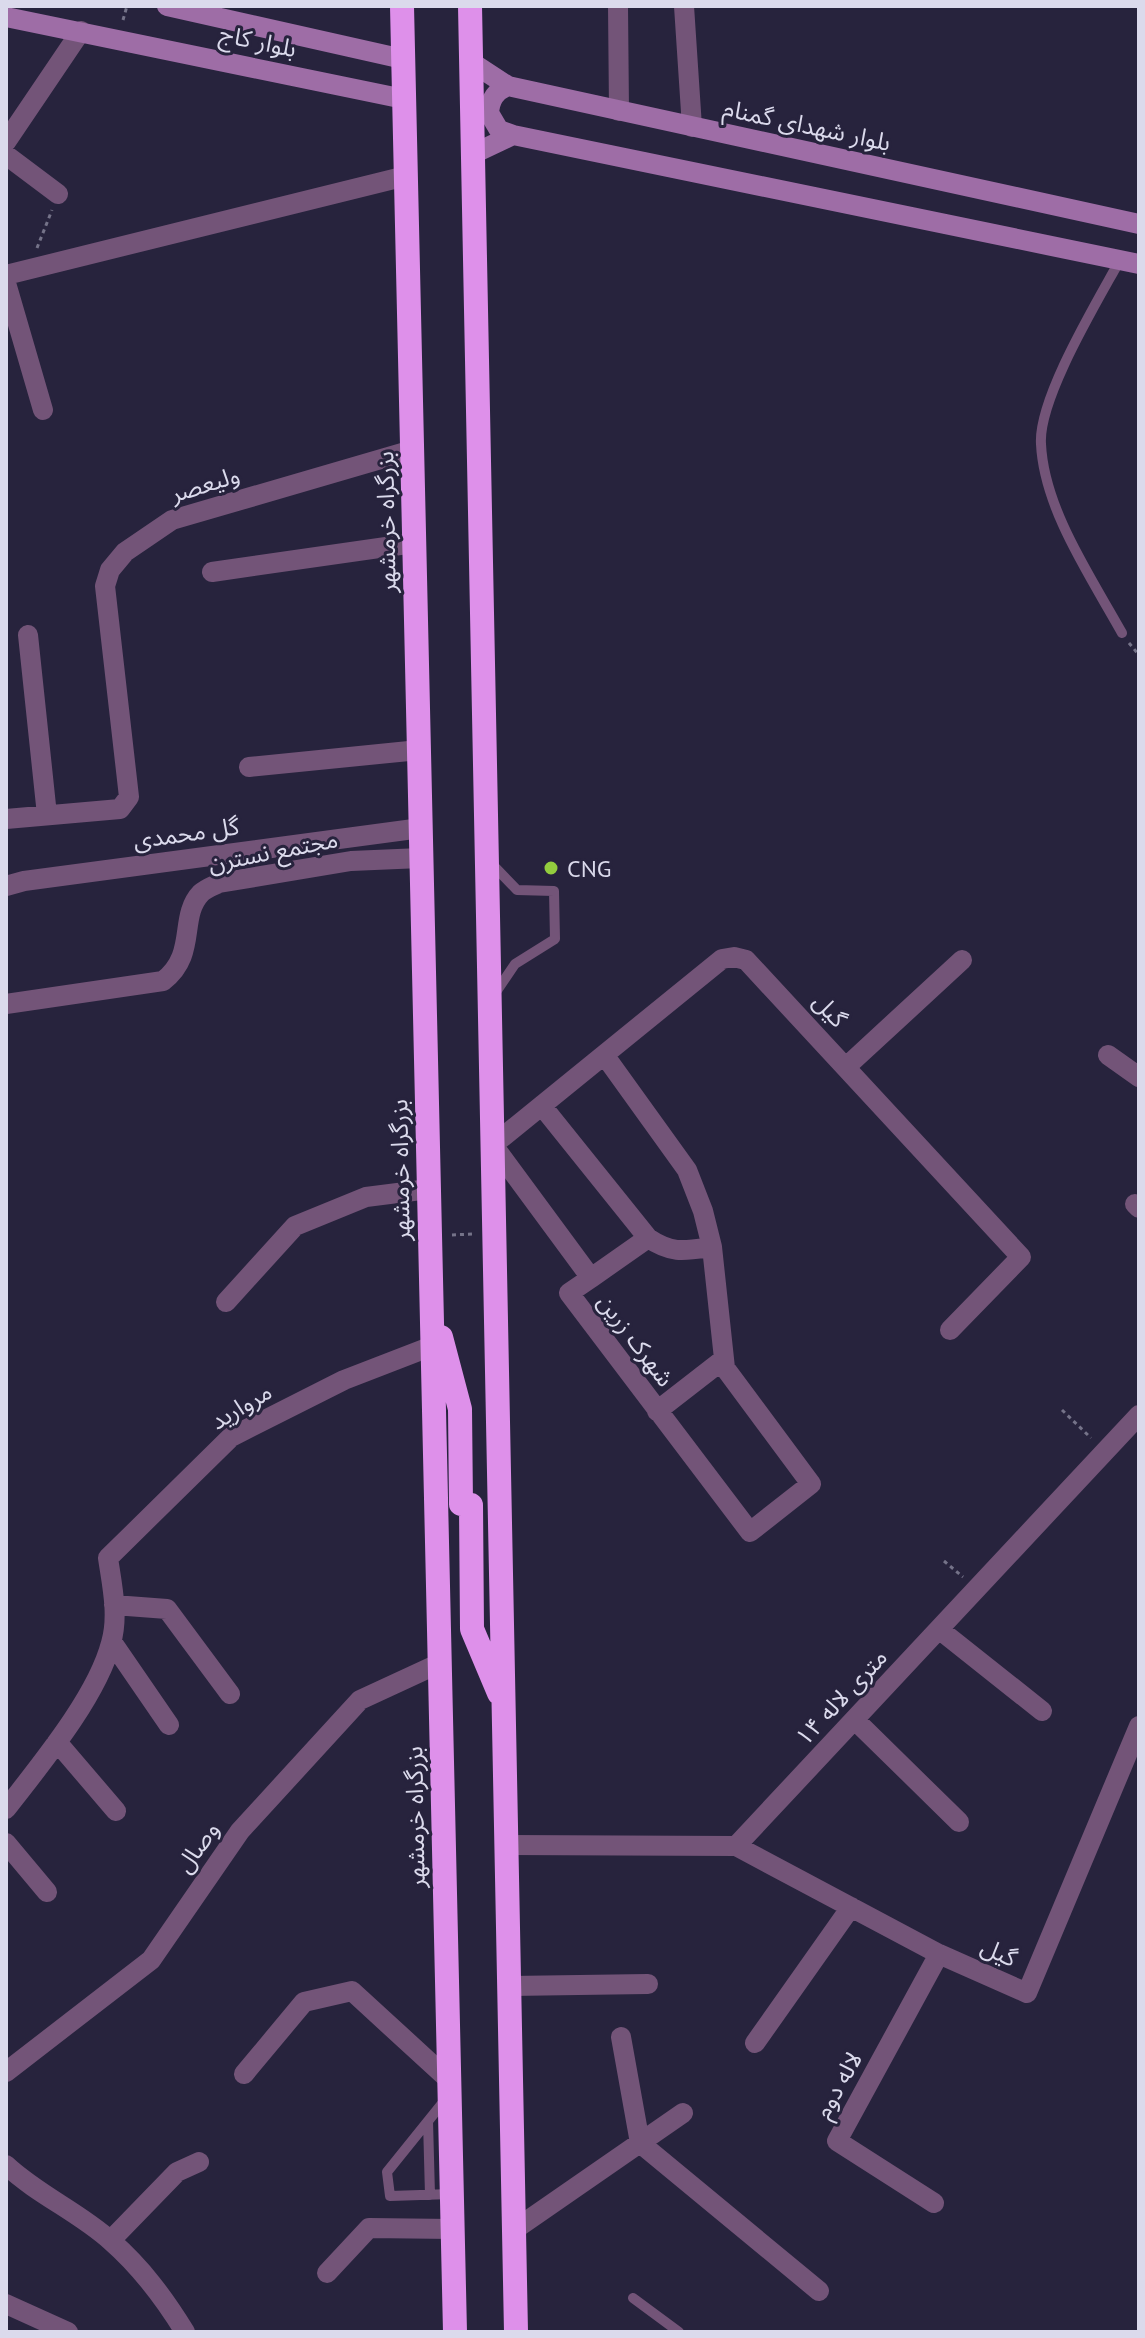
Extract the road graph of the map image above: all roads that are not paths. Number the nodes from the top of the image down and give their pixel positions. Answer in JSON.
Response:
{"nodes":[{"id":1,"x":167,"y":6,"type":"edge"},
{"id":2,"x":402,"y":6,"type":"edge"},
{"id":3,"x":470,"y":6,"type":"edge"},
{"id":4,"x":618,"y":6,"type":"edge"},
{"id":5,"x":684,"y":6,"type":"edge"},
{"id":6,"x":227,"y":13,"type":"edge"},
{"id":7,"x":6,"y":17,"type":"edge"},
{"id":8,"x":81,"y":31,"type":"junction"},
{"id":9,"x":352,"y":47,"type":"junction"},
{"id":10,"x":403,"y":59,"type":"junction"},
{"id":11,"x":471,"y":62,"type":"junction"},
{"id":12,"x":342,"y":85,"type":"junction"},
{"id":13,"x":508,"y":86,"type":"junction"},
{"id":14,"x":404,"y":99,"type":"junction"},
{"id":15,"x":619,"y":111,"type":"junction"},
{"id":16,"x":692,"y":127,"type":"junction"},
{"id":17,"x":513,"y":135,"type":"junction"},
{"id":18,"x":6,"y":142,"type":"edge"},
{"id":19,"x":473,"y":154,"type":"junction"},
{"id":20,"x":6,"y":155,"type":"edge"},
{"id":21,"x":406,"y":176,"type":"junction"},
{"id":22,"x":58,"y":194,"type":"road end"},
{"id":23,"x":1139,"y":224,"type":"edge"},
{"id":24,"x":1129,"y":262,"type":"edge"},
{"id":25,"x":6,"y":275,"type":"edge"},
{"id":26,"x":6,"y":283,"type":"edge"},
{"id":27,"x":43,"y":410,"type":"dead end"},
{"id":28,"x":412,"y":450,"type":"junction"},
{"id":29,"x":414,"y":543,"type":"junction"},
{"id":30,"x":212,"y":572,"type":"dead end"},
{"id":31,"x":1122,"y":633,"type":"dead end"},
{"id":32,"x":28,"y":635,"type":"dead end"},
{"id":33,"x":419,"y":750,"type":"junction"},
{"id":34,"x":249,"y":767,"type":"dead end"},
{"id":35,"x":47,"y":815,"type":"junction"},
{"id":36,"x":6,"y":819,"type":"edge"},
{"id":37,"x":421,"y":828,"type":"junction"},
{"id":38,"x":421,"y":858,"type":"junction"},
{"id":39,"x":487,"y":860,"type":"junction"},
{"id":40,"x":6,"y":886,"type":"edge"},
{"id":41,"x":962,"y":960,"type":"dead end"},
{"id":42,"x":490,"y":999,"type":"junction"},
{"id":43,"x":6,"y":1004,"type":"edge"},
{"id":44,"x":1108,"y":1055,"type":"dead end"},
{"id":45,"x":605,"y":1056,"type":"junction"},
{"id":46,"x":846,"y":1067,"type":"junction"},
{"id":47,"x":1139,"y":1077,"type":"edge"},
{"id":48,"x":542,"y":1106,"type":"junction"},
{"id":49,"x":493,"y":1145,"type":"junction"},
{"id":50,"x":429,"y":1189,"type":"junction"},
{"id":51,"x":648,"y":1238,"type":"junction"},
{"id":52,"x":712,"y":1247,"type":"junction"},
{"id":53,"x":591,"y":1278,"type":"junction"},
{"id":54,"x":226,"y":1302,"type":"dead end"},
{"id":55,"x":431,"y":1303,"type":"junction"},
{"id":56,"x":950,"y":1330,"type":"dead end"},
{"id":57,"x":432,"y":1346,"type":"junction"},
{"id":58,"x":724,"y":1359,"type":"junction"},
{"id":59,"x":657,"y":1411,"type":"junction"},
{"id":60,"x":1139,"y":1415,"type":"edge"},
{"id":61,"x":436,"y":1503,"type":"junction"},
{"id":62,"x":466,"y":1504,"type":"junction"},
{"id":63,"x":500,"y":1505,"type":"junction"},
{"id":64,"x":114,"y":1605,"type":"junction"},
{"id":65,"x":940,"y":1630,"type":"junction"},
{"id":66,"x":112,"y":1642,"type":"junction"},
{"id":67,"x":440,"y":1663,"type":"junction"},
{"id":68,"x":230,"y":1694,"type":"dead end"},
{"id":69,"x":504,"y":1703,"type":"junction"},
{"id":70,"x":1042,"y":1711,"type":"dead end"},
{"id":71,"x":855,"y":1720,"type":"junction"},
{"id":72,"x":169,"y":1725,"type":"dead end"},
{"id":73,"x":1139,"y":1726,"type":"edge"},
{"id":74,"x":57,"y":1742,"type":"junction"},
{"id":75,"x":6,"y":1809,"type":"edge"},
{"id":76,"x":116,"y":1811,"type":"dead end"},
{"id":77,"x":959,"y":1822,"type":"dead end"},
{"id":78,"x":6,"y":1843,"type":"edge"},
{"id":79,"x":507,"y":1845,"type":"junction"},
{"id":80,"x":736,"y":1846,"type":"junction"},
{"id":81,"x":47,"y":1892,"type":"dead end"},
{"id":82,"x":851,"y":1907,"type":"junction"},
{"id":83,"x":939,"y":1954,"type":"junction"},
{"id":84,"x":648,"y":1984,"type":"dead end"},
{"id":85,"x":510,"y":1986,"type":"junction"},
{"id":86,"x":621,"y":2037,"type":"dead end"},
{"id":87,"x":755,"y":2043,"type":"dead end"},
{"id":88,"x":6,"y":2072,"type":"edge"},
{"id":89,"x":244,"y":2074,"type":"dead end"},
{"id":90,"x":449,"y":2087,"type":"junction"},
{"id":91,"x":683,"y":2113,"type":"dead end"},
{"id":92,"x":428,"y":2121,"type":"junction"},
{"id":93,"x":640,"y":2143,"type":"junction"},
{"id":94,"x":199,"y":2162,"type":"dead end"},
{"id":95,"x":6,"y":2165,"type":"edge"},
{"id":96,"x":441,"y":2195,"type":"junction"},
{"id":97,"x":934,"y":2203,"type":"dead end"},
{"id":98,"x":452,"y":2229,"type":"junction"},
{"id":99,"x":514,"y":2230,"type":"junction"},
{"id":100,"x":111,"y":2240,"type":"junction"},
{"id":101,"x":327,"y":2273,"type":"dead end"},
{"id":102,"x":819,"y":2291,"type":"dead end"},
{"id":103,"x":633,"y":2298,"type":"dead end"},
{"id":104,"x":6,"y":2304,"type":"edge"},
{"id":105,"x":68,"y":2332,"type":"edge"},
{"id":106,"x":185,"y":2332,"type":"edge"},
{"id":107,"x":455,"y":2332,"type":"edge"},
{"id":108,"x":516,"y":2332,"type":"edge"},
{"id":109,"x":679,"y":2332,"type":"edge"}],
"edges":[{"from":1,"to":6,"type":"main road","name":"بلوار کاج"},
{"from":2,"to":10,"type":"highway","name":"بزرگراه خرمشهر"},
{"from":3,"to":11,"type":"highway"},
{"from":4,"to":15,"type":"street"},
{"from":5,"to":16,"type":"street"},
{"from":6,"to":9,"type":"main road","name":"بلوار کاج"},
{"from":7,"to":8,"type":"main road","name":"بلوار کاج"},
{"from":8,"to":12,"type":"main road","name":"بلوار کاج"},
{"from":8,"to":18,"type":"street"},
{"from":9,"to":10,"type":"main road","name":"بلوار کاج"},
{"from":9,"to":12,"type":"main road"},
{"from":10,"to":14,"type":"highway","name":"بزرگراه خرمشهر"},
{"from":11,"to":13,"type":"main road","name":"بلوار شهدای گمنام"},
{"from":11,"to":19,"type":"highway"},
{"from":12,"to":14,"type":"main road","name":"بلوار کاج"},
{"from":13,"to":15,"type":"main road","name":"بلوار شهدای گمنام"},
{"from":13,"to":17,"type":"main road"},
{"from":14,"to":21,"type":"highway","name":"بزرگراه خرمشهر"},
{"from":15,"to":16,"type":"main road","name":"بلوار شهدای گمنام"},
{"from":16,"to":23,"type":"main road","name":"بلوار شهدای گمنام"},
{"from":17,"to":19,"type":"main road"},
{"from":17,"to":24,"type":"main road"},
{"from":19,"to":39,"type":"highway"},
{"from":20,"to":22,"type":"street"},
{"from":21,"to":25,"type":"street"},
{"from":21,"to":28,"type":"highway","name":"بزرگراه خرمشهر"},
{"from":24,"to":31,"type":"lane"},
{"from":26,"to":27,"type":"street"},
{"from":28,"to":29,"type":"highway","name":"بزرگراه خرمشهر"},
{"from":28,"to":35,"type":"street","name":"ولیعصر"},
{"from":29,"to":30,"type":"street"},
{"from":29,"to":33,"type":"highway","name":"بزرگراه خرمشهر"},
{"from":32,"to":35,"type":"street"},
{"from":33,"to":34,"type":"street"},
{"from":33,"to":37,"type":"highway","name":"بزرگراه خرمشهر"},
{"from":35,"to":36,"type":"street"},
{"from":37,"to":38,"type":"highway","name":"بزرگراه خرمشهر"},
{"from":37,"to":40,"type":"street","name":"گل محمدی"},
{"from":38,"to":43,"type":"street","name":"مجتمع نسترن"},
{"from":38,"to":50,"type":"highway","name":"بزرگراه خرمشهر"},
{"from":39,"to":42,"type":"highway"},
{"from":39,"to":42,"type":"lane"},
{"from":41,"to":46,"type":"street"},
{"from":42,"to":49,"type":"highway"},
{"from":44,"to":47,"type":"street"},
{"from":45,"to":46,"type":"street","name":"گیل"},
{"from":45,"to":48,"type":"street","name":"گیل"},
{"from":45,"to":52,"type":"street"},
{"from":46,"to":56,"type":"street","name":"گیل"},
{"from":48,"to":49,"type":"street","name":"گیل"},
{"from":48,"to":51,"type":"street"},
{"from":49,"to":53,"type":"street","name":"شهرک زرین"},
{"from":49,"to":63,"type":"highway"},
{"from":50,"to":54,"type":"street"},
{"from":50,"to":55,"type":"highway","name":"بزرگراه خرمشهر"},
{"from":51,"to":52,"type":"street"},
{"from":51,"to":53,"type":"street"},
{"from":52,"to":58,"type":"street"},
{"from":53,"to":59,"type":"street","name":"شهرک زرین"},
{"from":55,"to":57,"type":"highway","name":"بزرگراه خرمشهر"},
{"from":55,"to":62,"type":"highway"},
{"from":57,"to":61,"type":"highway","name":"بزرگراه خرمشهر"},
{"from":57,"to":64,"type":"street","name":"مروارید"},
{"from":58,"to":59,"type":"street"},
{"from":58,"to":59,"type":"street","name":"شهرک زرین"},
{"from":60,"to":65,"type":"street","name":"۱۴ متری لاله"},
{"from":61,"to":62,"type":"highway"},
{"from":61,"to":67,"type":"highway","name":"بزرگراه خرمشهر"},
{"from":62,"to":63,"type":"highway"},
{"from":62,"to":69,"type":"highway"},
{"from":63,"to":69,"type":"highway"},
{"from":64,"to":66,"type":"street"},
{"from":64,"to":68,"type":"street"},
{"from":65,"to":70,"type":"street"},
{"from":65,"to":71,"type":"street","name":"۱۴ متری لاله"},
{"from":66,"to":72,"type":"street"},
{"from":66,"to":74,"type":"street"},
{"from":67,"to":88,"type":"street","name":"وصال"},
{"from":67,"to":90,"type":"highway","name":"بزرگراه خرمشهر"},
{"from":69,"to":79,"type":"highway"},
{"from":71,"to":77,"type":"street"},
{"from":71,"to":80,"type":"street","name":"۱۴ متری لاله"},
{"from":73,"to":83,"type":"street","name":"گیل"},
{"from":74,"to":75,"type":"street"},
{"from":74,"to":76,"type":"street"},
{"from":78,"to":81,"type":"street"},
{"from":79,"to":80,"type":"street"},
{"from":79,"to":85,"type":"highway"},
{"from":80,"to":82,"type":"street","name":"گیل"},
{"from":82,"to":83,"type":"street","name":"گیل"},
{"from":82,"to":87,"type":"street"},
{"from":83,"to":97,"type":"street","name":"لاله دوم"},
{"from":84,"to":85,"type":"street"},
{"from":85,"to":99,"type":"highway"},
{"from":86,"to":93,"type":"street"},
{"from":89,"to":90,"type":"street"},
{"from":90,"to":92,"type":"lane"},
{"from":90,"to":96,"type":"highway","name":"بزرگراه خرمشهر"},
{"from":91,"to":93,"type":"street"},
{"from":92,"to":96,"type":"lane"},
{"from":92,"to":96,"type":"lane"},
{"from":93,"to":99,"type":"street"},
{"from":93,"to":102,"type":"street"},
{"from":94,"to":100,"type":"street"},
{"from":95,"to":100,"type":"street"},
{"from":96,"to":98,"type":"highway","name":"بزرگراه خرمشهر"},
{"from":98,"to":101,"type":"street"},
{"from":98,"to":107,"type":"highway","name":"بزرگراه خرمشهر"},
{"from":99,"to":108,"type":"highway"},
{"from":100,"to":106,"type":"street"},
{"from":103,"to":109,"type":"lane"},
{"from":104,"to":105,"type":"street"}]}
